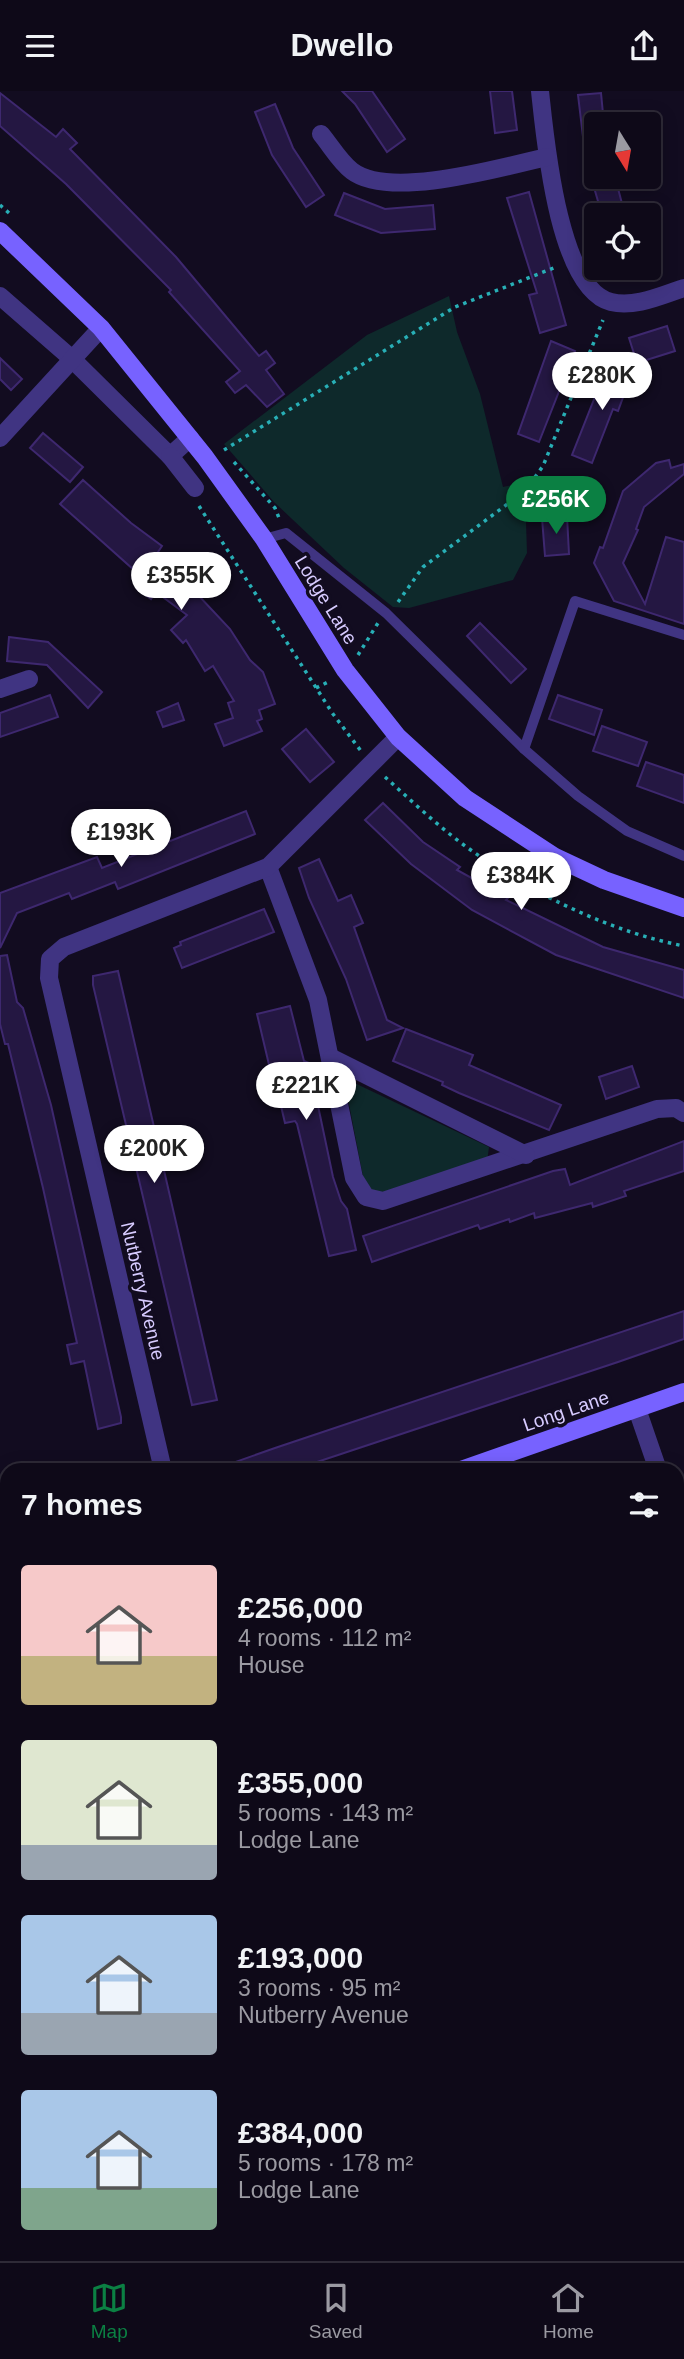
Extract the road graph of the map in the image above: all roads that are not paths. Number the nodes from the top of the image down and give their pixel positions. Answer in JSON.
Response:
{"nodes":[{"id":1,"x":540,"y":91,"type":"edge"},
{"id":2,"x":321,"y":134,"type":"dead end"},
{"id":3,"x":547,"y":157,"type":"junction"},
{"id":4,"x":0,"y":231,"type":"edge"},
{"id":5,"x":684,"y":288,"type":"edge"},
{"id":6,"x":0,"y":296,"type":"edge"},
{"id":7,"x":101,"y":328,"type":"junction"},
{"id":8,"x":71,"y":358,"type":"junction"},
{"id":9,"x":0,"y":438,"type":"edge"},
{"id":10,"x":190,"y":438,"type":"junction"},
{"id":11,"x":170,"y":456,"type":"junction"},
{"id":12,"x":195,"y":488,"type":"road end"},
{"id":13,"x":264,"y":540,"type":"junction"},
{"id":14,"x":684,"y":635,"type":"edge"},
{"id":15,"x":29,"y":679,"type":"dead end"},
{"id":16,"x":0,"y":689,"type":"edge"},
{"id":17,"x":398,"y":737,"type":"junction"},
{"id":18,"x":524,"y":749,"type":"junction"},
{"id":19,"x":684,"y":856,"type":"edge"},
{"id":20,"x":268,"y":867,"type":"junction"},
{"id":21,"x":684,"y":908,"type":"edge"},
{"id":22,"x":332,"y":1058,"type":"junction"},
{"id":23,"x":684,"y":1113,"type":"edge"},
{"id":24,"x":526,"y":1155,"type":"junction"},
{"id":25,"x":684,"y":1392,"type":"edge"},
{"id":26,"x":636,"y":1409,"type":"junction"},
{"id":27,"x":161,"y":1463,"type":"edge"},
{"id":28,"x":481,"y":1463,"type":"edge"},
{"id":29,"x":655,"y":1463,"type":"edge"}],
"edges":[{"from":1,"to":3,"type":"street"},
{"from":2,"to":3,"type":"street"},
{"from":3,"to":5,"type":"street"},
{"from":4,"to":7,"type":"street","name":"Lodge Lane"},
{"from":6,"to":8,"type":"street"},
{"from":7,"to":8,"type":"street"},
{"from":7,"to":10,"type":"street","name":"Lodge Lane"},
{"from":8,"to":9,"type":"street"},
{"from":8,"to":11,"type":"street"},
{"from":10,"to":11,"type":"street"},
{"from":10,"to":13,"type":"street","name":"Lodge Lane"},
{"from":11,"to":12,"type":"street"},
{"from":13,"to":17,"type":"street","name":"Lodge Lane"},
{"from":13,"to":18,"type":"lane"},
{"from":14,"to":18,"type":"lane"},
{"from":15,"to":16,"type":"street"},
{"from":17,"to":20,"type":"street","name":"Nutberry Avenue"},
{"from":17,"to":21,"type":"street","name":"Lodge Lane"},
{"from":18,"to":19,"type":"lane"},
{"from":20,"to":22,"type":"street"},
{"from":20,"to":27,"type":"street","name":"Nutberry Avenue"},
{"from":22,"to":24,"type":"street"},
{"from":22,"to":24,"type":"street"},
{"from":23,"to":24,"type":"street"},
{"from":25,"to":26,"type":"street","name":"Long Lane"},
{"from":26,"to":28,"type":"street","name":"Long Lane"},
{"from":26,"to":29,"type":"street"}]}
